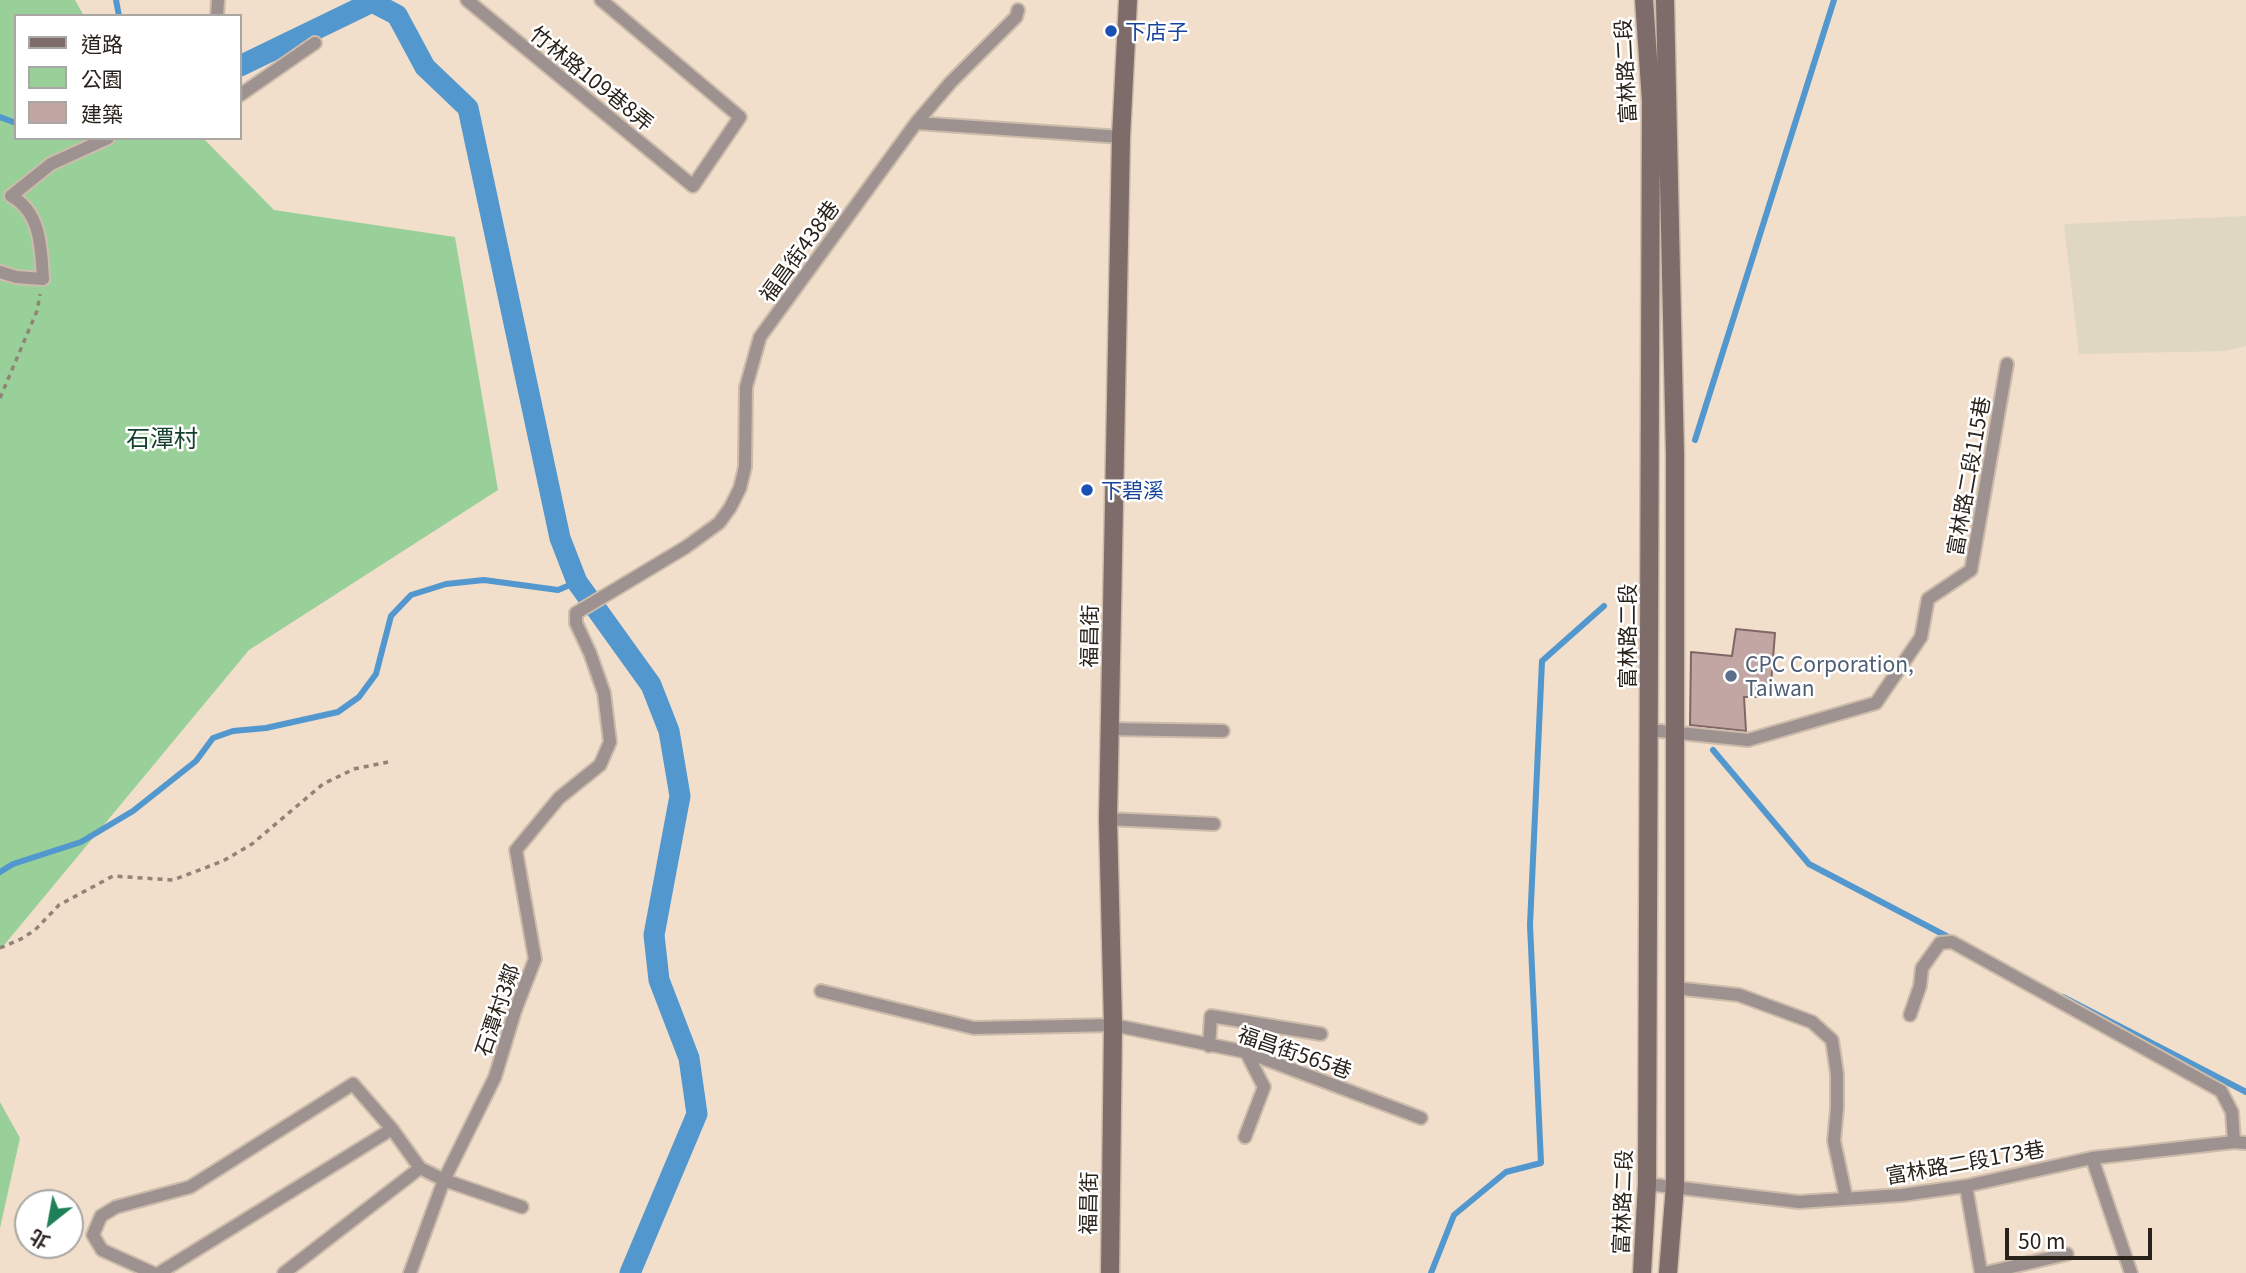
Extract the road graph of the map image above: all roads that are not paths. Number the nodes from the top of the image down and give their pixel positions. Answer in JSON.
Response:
{"nodes":[{"id":1,"x":467,"y":0,"type":"edge"},
{"id":2,"x":601,"y":0,"type":"edge"},
{"id":3,"x":1128,"y":0,"type":"edge"},
{"id":4,"x":1644,"y":0,"type":"edge"},
{"id":5,"x":1665,"y":0,"type":"edge"},
{"id":6,"x":1018,"y":10,"type":"dead end"},
{"id":7,"x":315,"y":43,"type":"dead end"},
{"id":8,"x":242,"y":94,"type":"edge"},
{"id":9,"x":916,"y":123,"type":"junction"},
{"id":10,"x":1121,"y":136,"type":"junction"},
{"id":11,"x":104,"y":140,"type":"edge"},
{"id":12,"x":6,"y":199,"type":"edge"},
{"id":13,"x":0,"y":272,"type":"edge"},
{"id":14,"x":2007,"y":364,"type":"dead end"},
{"id":15,"x":644,"y":572,"type":"joint"},
{"id":16,"x":1110,"y":729,"type":"junction"},
{"id":17,"x":1650,"y":730,"type":"junction"},
{"id":18,"x":1223,"y":731,"type":"dead end"},
{"id":19,"x":1675,"y":731,"type":"junction"},
{"id":20,"x":1108,"y":819,"type":"junction"},
{"id":21,"x":1214,"y":824,"type":"dead end"},
{"id":22,"x":1675,"y":988,"type":"junction"},
{"id":23,"x":821,"y":991,"type":"dead end"},
{"id":24,"x":1910,"y":1015,"type":"dead end"},
{"id":25,"x":1113,"y":1025,"type":"junction"},
{"id":26,"x":1321,"y":1034,"type":"dead end"},
{"id":27,"x":1209,"y":1046,"type":"junction"},
{"id":28,"x":1246,"y":1052,"type":"junction"},
{"id":29,"x":1420,"y":1118,"type":"dead end"},
{"id":30,"x":392,"y":1129,"type":"junction"},
{"id":31,"x":1245,"y":1137,"type":"dead end"},
{"id":32,"x":2240,"y":1142,"type":"edge"},
{"id":33,"x":2092,"y":1158,"type":"junction"},
{"id":34,"x":420,"y":1168,"type":"junction"},
{"id":35,"x":444,"y":1180,"type":"junction"},
{"id":36,"x":1647,"y":1184,"type":"junction"},
{"id":37,"x":1675,"y":1186,"type":"junction"},
{"id":38,"x":1966,"y":1186,"type":"junction"},
{"id":39,"x":1846,"y":1197,"type":"junction"},
{"id":40,"x":522,"y":1207,"type":"dead end"},
{"id":41,"x":2067,"y":1254,"type":"dead end"},
{"id":42,"x":156,"y":1273,"type":"edge"},
{"id":43,"x":284,"y":1273,"type":"edge"},
{"id":44,"x":410,"y":1273,"type":"edge"},
{"id":45,"x":1110,"y":1273,"type":"edge"},
{"id":46,"x":1642,"y":1273,"type":"edge"},
{"id":47,"x":1668,"y":1273,"type":"edge"},
{"id":48,"x":1983,"y":1273,"type":"edge"},
{"id":49,"x":2132,"y":1273,"type":"edge"}],
"edges":[{"from":1,"to":2,"type":"lane","name":"竹林路109巷8弄"},
{"from":3,"to":10,"type":"main road","name":"福昌街"},
{"from":4,"to":17,"type":"main road","name":"富林路二段"},
{"from":5,"to":19,"type":"main road","name":"富林路二段"},
{"from":6,"to":9,"type":"lane","name":"福昌街438巷"},
{"from":7,"to":8,"type":"lane"},
{"from":9,"to":10,"type":"lane"},
{"from":9,"to":15,"type":"lane","name":"福昌街438巷"},
{"from":10,"to":16,"type":"main road","name":"福昌街"},
{"from":11,"to":12,"type":"lane"},
{"from":12,"to":13,"type":"lane"},
{"from":14,"to":19,"type":"lane","name":"富林路二段115巷"},
{"from":15,"to":35,"type":"lane","name":"石潭村3鄰"},
{"from":16,"to":18,"type":"lane"},
{"from":16,"to":20,"type":"main road","name":"福昌街"},
{"from":17,"to":19,"type":"lane","name":"富林路二段115巷"},
{"from":17,"to":36,"type":"main road","name":"富林路二段"},
{"from":19,"to":22,"type":"main road","name":"富林路二段"},
{"from":20,"to":21,"type":"lane"},
{"from":20,"to":25,"type":"main road","name":"福昌街"},
{"from":22,"to":37,"type":"main road","name":"富林路二段"},
{"from":22,"to":39,"type":"lane"},
{"from":23,"to":25,"type":"lane","name":"福昌街565巷"},
{"from":24,"to":32,"type":"lane"},
{"from":25,"to":27,"type":"lane","name":"福昌街565巷"},
{"from":25,"to":45,"type":"main road","name":"福昌街"},
{"from":26,"to":27,"type":"lane"},
{"from":27,"to":28,"type":"lane","name":"福昌街565巷"},
{"from":28,"to":29,"type":"lane","name":"福昌街565巷"},
{"from":28,"to":31,"type":"lane"},
{"from":30,"to":34,"type":"lane"},
{"from":30,"to":42,"type":"lane"},
{"from":30,"to":42,"type":"lane"},
{"from":32,"to":33,"type":"lane","name":"富林路二段173巷"},
{"from":33,"to":38,"type":"lane","name":"富林路二段173巷"},
{"from":33,"to":49,"type":"lane"},
{"from":34,"to":35,"type":"lane"},
{"from":34,"to":43,"type":"lane"},
{"from":35,"to":40,"type":"lane"},
{"from":35,"to":44,"type":"lane","name":"石潭村3鄰"},
{"from":36,"to":37,"type":"lane","name":"富林路二段173巷"},
{"from":36,"to":46,"type":"main road","name":"富林路二段"},
{"from":37,"to":39,"type":"lane","name":"富林路二段173巷"},
{"from":37,"to":47,"type":"main road","name":"富林路二段"},
{"from":38,"to":39,"type":"lane","name":"富林路二段173巷"},
{"from":38,"to":48,"type":"lane"},
{"from":41,"to":48,"type":"lane"}]}
